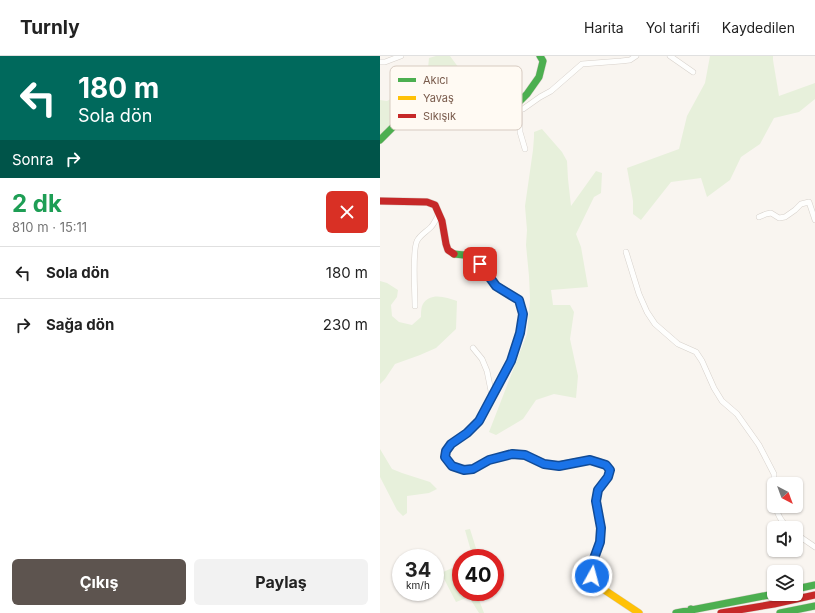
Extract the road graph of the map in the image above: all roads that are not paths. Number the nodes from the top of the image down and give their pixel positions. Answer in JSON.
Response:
{"nodes":[{"id":1,"x":400,"y":56,"type":"edge"},
{"id":2,"x":540,"y":56,"type":"edge"},
{"id":3,"x":636,"y":56,"type":"edge"},
{"id":4,"x":670,"y":56,"type":"edge"},
{"id":5,"x":380,"y":62,"type":"edge"},
{"id":6,"x":693,"y":72,"type":"dead end"},
{"id":7,"x":522,"y":101,"type":"edge"},
{"id":8,"x":522,"y":109,"type":"edge"},
{"id":9,"x":390,"y":130,"type":"edge"},
{"id":10,"x":520,"y":130,"type":"edge"},
{"id":11,"x":380,"y":140,"type":"edge"},
{"id":12,"x":525,"y":149,"type":"dead end"},
{"id":13,"x":380,"y":201,"type":"edge"},
{"id":14,"x":439,"y":214,"type":"junction"},
{"id":15,"x":760,"y":217,"type":"dead end"},
{"id":16,"x":815,"y":220,"type":"edge"},
{"id":17,"x":626,"y":252,"type":"dead end"},
{"id":18,"x":415,"y":306,"type":"dead end"},
{"id":19,"x":473,"y":348,"type":"dead end"},
{"id":20,"x":492,"y":397,"type":"junction"},
{"id":21,"x":774,"y":477,"type":"edge"},
{"id":22,"x":803,"y":539,"type":"edge"},
{"id":23,"x":815,"y":547,"type":"edge"},
{"id":24,"x":815,"y":585,"type":"edge"},
{"id":25,"x":803,"y":588,"type":"edge"},
{"id":26,"x":767,"y":595,"type":"edge"},
{"id":27,"x":815,"y":595,"type":"edge"},
{"id":28,"x":815,"y":606,"type":"edge"},
{"id":29,"x":692,"y":611,"type":"edge"},
{"id":30,"x":639,"y":613,"type":"edge"},
{"id":31,"x":676,"y":613,"type":"edge"},
{"id":32,"x":721,"y":613,"type":"edge"},
{"id":33,"x":780,"y":613,"type":"edge"}],
"edges":[{"from":1,"to":5,"type":"street"},
{"from":2,"to":7,"type":"main road"},
{"from":3,"to":8,"type":"street"},
{"from":4,"to":6,"type":"street"},
{"from":9,"to":11,"type":"main road"},
{"from":10,"to":12,"type":"street"},
{"from":13,"to":14,"type":"main road"},
{"from":14,"to":18,"type":"street"},
{"from":14,"to":20,"type":"main road"},
{"from":15,"to":16,"type":"street"},
{"from":17,"to":21,"type":"street"},
{"from":19,"to":20,"type":"street"},
{"from":20,"to":30,"type":"main road"},
{"from":22,"to":23,"type":"street"},
{"from":24,"to":25,"type":"main road"},
{"from":26,"to":29,"type":"main road"},
{"from":27,"to":32,"type":"main road"},
{"from":28,"to":33,"type":"main road"},
{"from":29,"to":31,"type":"main road"}]}
